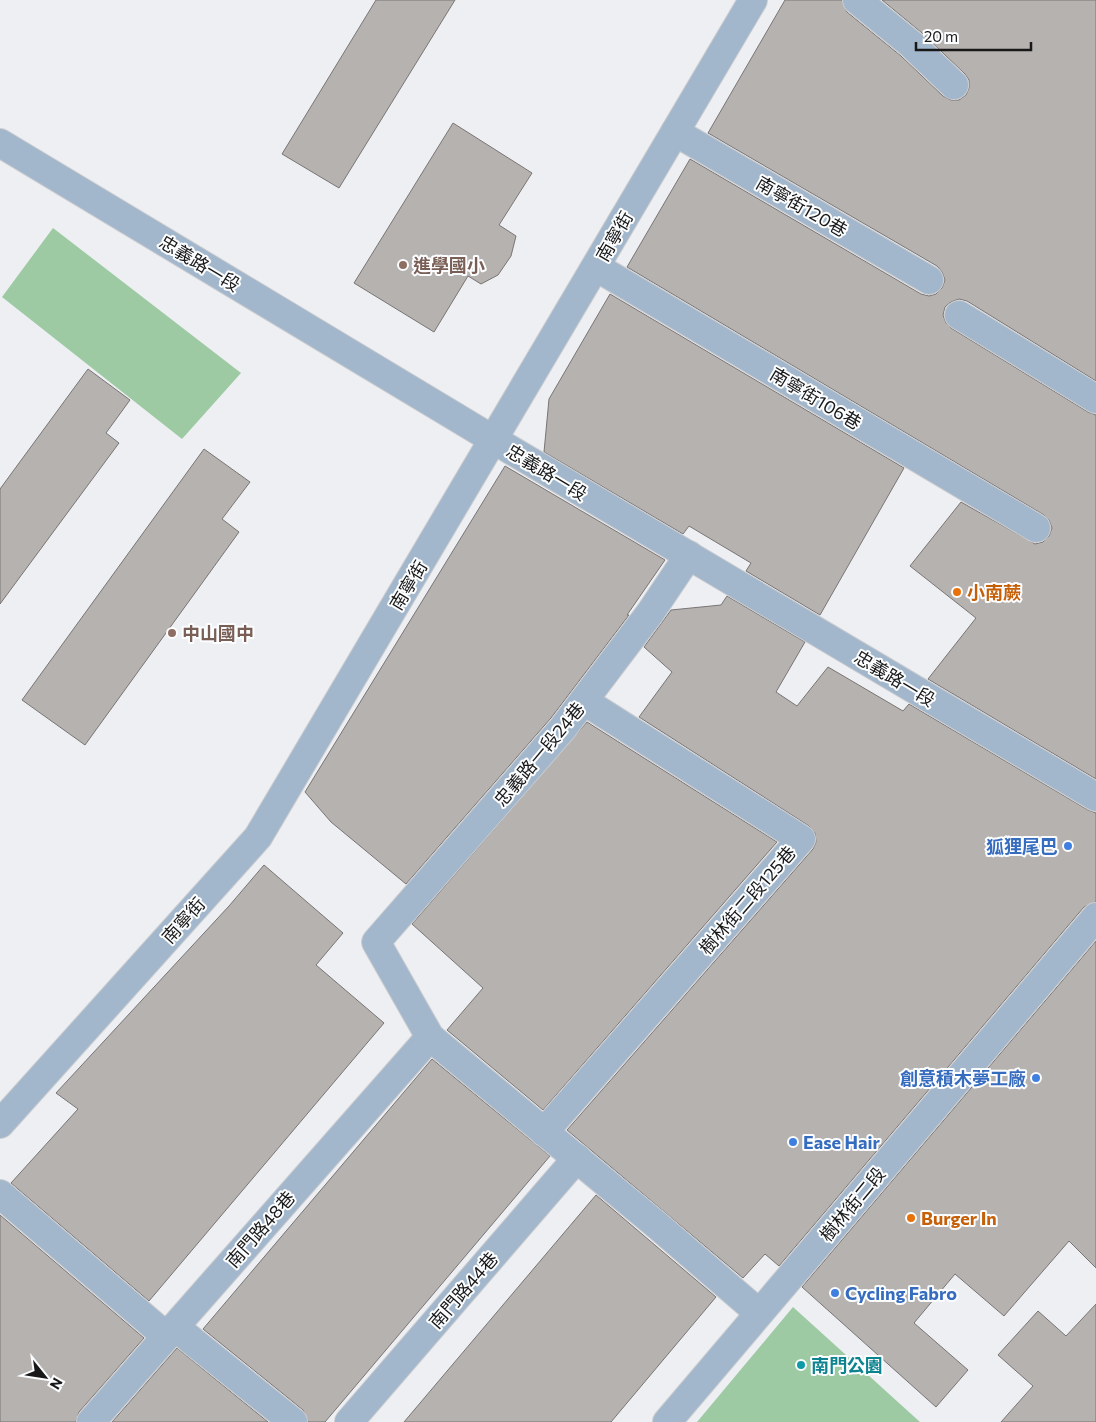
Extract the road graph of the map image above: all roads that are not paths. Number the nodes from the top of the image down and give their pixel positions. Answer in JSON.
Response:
{"nodes":[{"id":1,"x":753,"y":0,"type":"edge"},
{"id":2,"x":857,"y":0,"type":"edge"},
{"id":3,"x":954,"y":85,"type":"dead end"},
{"id":4,"x":675,"y":132,"type":"junction"},
{"id":5,"x":0,"y":143,"type":"edge"},
{"id":6,"x":596,"y":267,"type":"junction"},
{"id":7,"x":929,"y":280,"type":"dead end"},
{"id":8,"x":959,"y":315,"type":"dead end"},
{"id":9,"x":1096,"y":399,"type":"edge"},
{"id":10,"x":494,"y":440,"type":"junction"},
{"id":11,"x":1036,"y":528,"type":"dead end"},
{"id":12,"x":689,"y":555,"type":"junction"},
{"id":13,"x":584,"y":701,"type":"junction"},
{"id":14,"x":1096,"y":797,"type":"edge"},
{"id":15,"x":1096,"y":917,"type":"edge"},
{"id":16,"x":430,"y":1037,"type":"junction"},
{"id":17,"x":0,"y":1124,"type":"edge"},
{"id":18,"x":544,"y":1132,"type":"junction"},
{"id":19,"x":577,"y":1158,"type":"junction"},
{"id":20,"x":0,"y":1194,"type":"edge"},
{"id":21,"x":759,"y":1313,"type":"junction"},
{"id":22,"x":170,"y":1332,"type":"junction"},
{"id":23,"x":91,"y":1422,"type":"edge"},
{"id":24,"x":293,"y":1422,"type":"edge"},
{"id":25,"x":349,"y":1422,"type":"edge"},
{"id":26,"x":667,"y":1422,"type":"edge"}],
"edges":[{"from":1,"to":4,"type":"street","name":"南寧街"},
{"from":2,"to":3,"type":"street"},
{"from":4,"to":6,"type":"street","name":"南寧街"},
{"from":4,"to":7,"type":"street","name":"南寧街120巷"},
{"from":5,"to":10,"type":"street","name":"忠義路一段"},
{"from":6,"to":10,"type":"street","name":"南寧街"},
{"from":6,"to":11,"type":"street","name":"南寧街106巷"},
{"from":8,"to":9,"type":"street"},
{"from":10,"to":12,"type":"street","name":"忠義路一段"},
{"from":10,"to":17,"type":"street","name":"南寧街"},
{"from":12,"to":13,"type":"street","name":"忠義路一段24巷"},
{"from":12,"to":14,"type":"street","name":"忠義路一段"},
{"from":13,"to":16,"type":"street","name":"忠義路一段24巷"},
{"from":13,"to":18,"type":"street","name":"樹林街二段125巷"},
{"from":15,"to":21,"type":"street","name":"樹林街二段"},
{"from":16,"to":18,"type":"street"},
{"from":16,"to":22,"type":"street","name":"南門路48巷"},
{"from":18,"to":19,"type":"street"},
{"from":19,"to":21,"type":"street"},
{"from":19,"to":25,"type":"street","name":"南門路44巷"},
{"from":20,"to":22,"type":"street"},
{"from":21,"to":26,"type":"street","name":"樹林街二段"},
{"from":22,"to":23,"type":"street","name":"南門路48巷"},
{"from":22,"to":24,"type":"street"}]}
